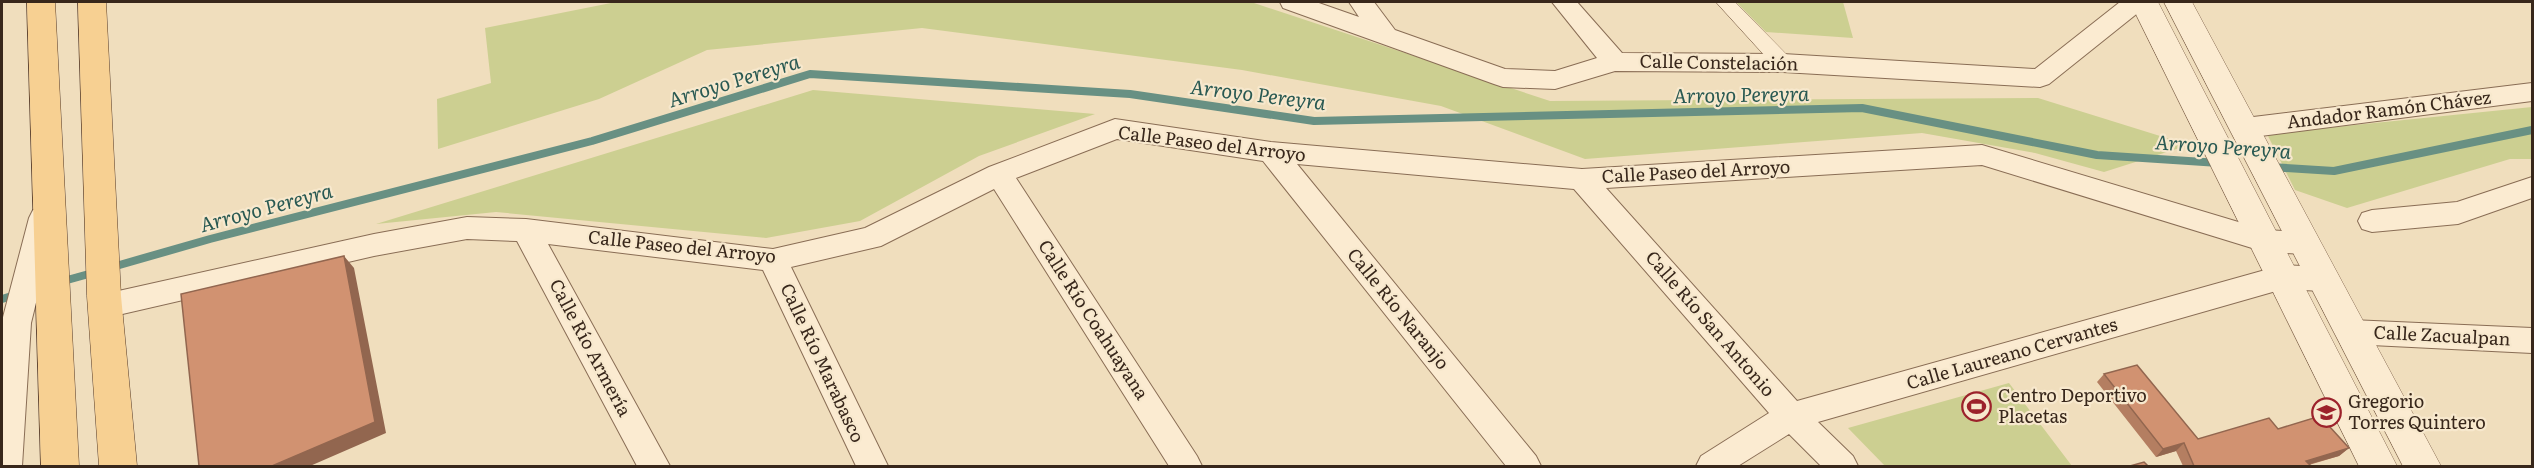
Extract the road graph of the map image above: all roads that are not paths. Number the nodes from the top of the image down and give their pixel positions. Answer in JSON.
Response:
{"nodes":[{"id":1,"x":41,"y":2,"type":"edge"},
{"id":2,"x":92,"y":2,"type":"edge"},
{"id":3,"x":1292,"y":2,"type":"edge"},
{"id":4,"x":1361,"y":2,"type":"edge"},
{"id":5,"x":1564,"y":2,"type":"edge"},
{"id":6,"x":1725,"y":2,"type":"edge"},
{"id":7,"x":2135,"y":2,"type":"edge"},
{"id":8,"x":2144,"y":2,"type":"edge"},
{"id":9,"x":2178,"y":2,"type":"edge"},
{"id":10,"x":1384,"y":33,"type":"junction"},
{"id":11,"x":1616,"y":62,"type":"junction"},
{"id":12,"x":1784,"y":63,"type":"junction"},
{"id":13,"x":2532,"y":92,"type":"edge"},
{"id":14,"x":2247,"y":132,"type":"junction"},
{"id":15,"x":1271,"y":152,"type":"junction"},
{"id":16,"x":999,"y":174,"type":"junction"},
{"id":17,"x":1582,"y":178,"type":"junction"},
{"id":18,"x":2530,"y":190,"type":"edge"},
{"id":19,"x":2372,"y":221,"type":"dead end"},
{"id":20,"x":526,"y":230,"type":"junction"},
{"id":21,"x":2265,"y":241,"type":"junction"},
{"id":22,"x":44,"y":243,"type":"junction"},
{"id":23,"x":2305,"y":243,"type":"junction"},
{"id":24,"x":773,"y":260,"type":"junction"},
{"id":25,"x":2283,"y":277,"type":"junction"},
{"id":26,"x":2324,"y":279,"type":"junction"},
{"id":27,"x":105,"y":301,"type":"junction"},
{"id":28,"x":2351,"y":332,"type":"junction"},
{"id":29,"x":2532,"y":341,"type":"edge"},
{"id":30,"x":1791,"y":416,"type":"junction"},
{"id":31,"x":6,"y":466,"type":"edge"},
{"id":32,"x":60,"y":466,"type":"edge"},
{"id":33,"x":118,"y":466,"type":"edge"},
{"id":34,"x":654,"y":466,"type":"edge"},
{"id":35,"x":872,"y":466,"type":"edge"},
{"id":36,"x":1186,"y":466,"type":"edge"},
{"id":37,"x":1525,"y":466,"type":"edge"},
{"id":38,"x":1712,"y":466,"type":"edge"},
{"id":39,"x":1842,"y":466,"type":"edge"},
{"id":40,"x":2379,"y":466,"type":"edge"},
{"id":41,"x":2422,"y":466,"type":"edge"}],
"edges":[{"from":1,"to":22,"type":"main road"},
{"from":2,"to":27,"type":"main road"},
{"from":3,"to":10,"type":"street","name":"Calle Constelación"},
{"from":4,"to":10,"type":"street"},
{"from":5,"to":11,"type":"street"},
{"from":6,"to":12,"type":"street"},
{"from":7,"to":12,"type":"street","name":"Calle Constelación"},
{"from":8,"to":21,"type":"street"},
{"from":9,"to":14,"type":"street"},
{"from":10,"to":11,"type":"street","name":"Calle Constelación"},
{"from":11,"to":12,"type":"street","name":"Calle Constelación"},
{"from":13,"to":14,"type":"street","name":"Andador Ramón Chávez"},
{"from":14,"to":23,"type":"street"},
{"from":15,"to":16,"type":"street","name":"Calle Paseo del Arroyo"},
{"from":15,"to":17,"type":"street","name":"Calle Paseo del Arroyo"},
{"from":15,"to":37,"type":"street","name":"Calle Río Naranjo"},
{"from":16,"to":24,"type":"street","name":"Calle Paseo del Arroyo"},
{"from":16,"to":36,"type":"street","name":"Calle Río Coahuayana"},
{"from":17,"to":21,"type":"street","name":"Calle Paseo del Arroyo"},
{"from":17,"to":30,"type":"street","name":"Calle Río San Antonio"},
{"from":18,"to":19,"type":"street"},
{"from":20,"to":24,"type":"street","name":"Calle Paseo del Arroyo"},
{"from":20,"to":27,"type":"street","name":"Calle Paseo del Arroyo"},
{"from":20,"to":34,"type":"street","name":"Calle Río Armería"},
{"from":21,"to":23,"type":"street","name":"Calle Paseo del Arroyo"},
{"from":21,"to":25,"type":"street"},
{"from":22,"to":31,"type":"street"},
{"from":22,"to":32,"type":"main road"},
{"from":23,"to":26,"type":"street"},
{"from":24,"to":35,"type":"street","name":"Calle Río Marabasco"},
{"from":25,"to":26,"type":"street","name":"Calle Laureano Cervantes"},
{"from":25,"to":30,"type":"street","name":"Calle Laureano Cervantes"},
{"from":25,"to":40,"type":"street"},
{"from":26,"to":28,"type":"street"},
{"from":27,"to":33,"type":"main road"},
{"from":28,"to":29,"type":"street","name":"Calle Zacualpan"},
{"from":28,"to":41,"type":"street"},
{"from":30,"to":38,"type":"street","name":"Calle Laureano Cervantes"},
{"from":30,"to":39,"type":"street","name":"Calle Río San Antonio"}]}
